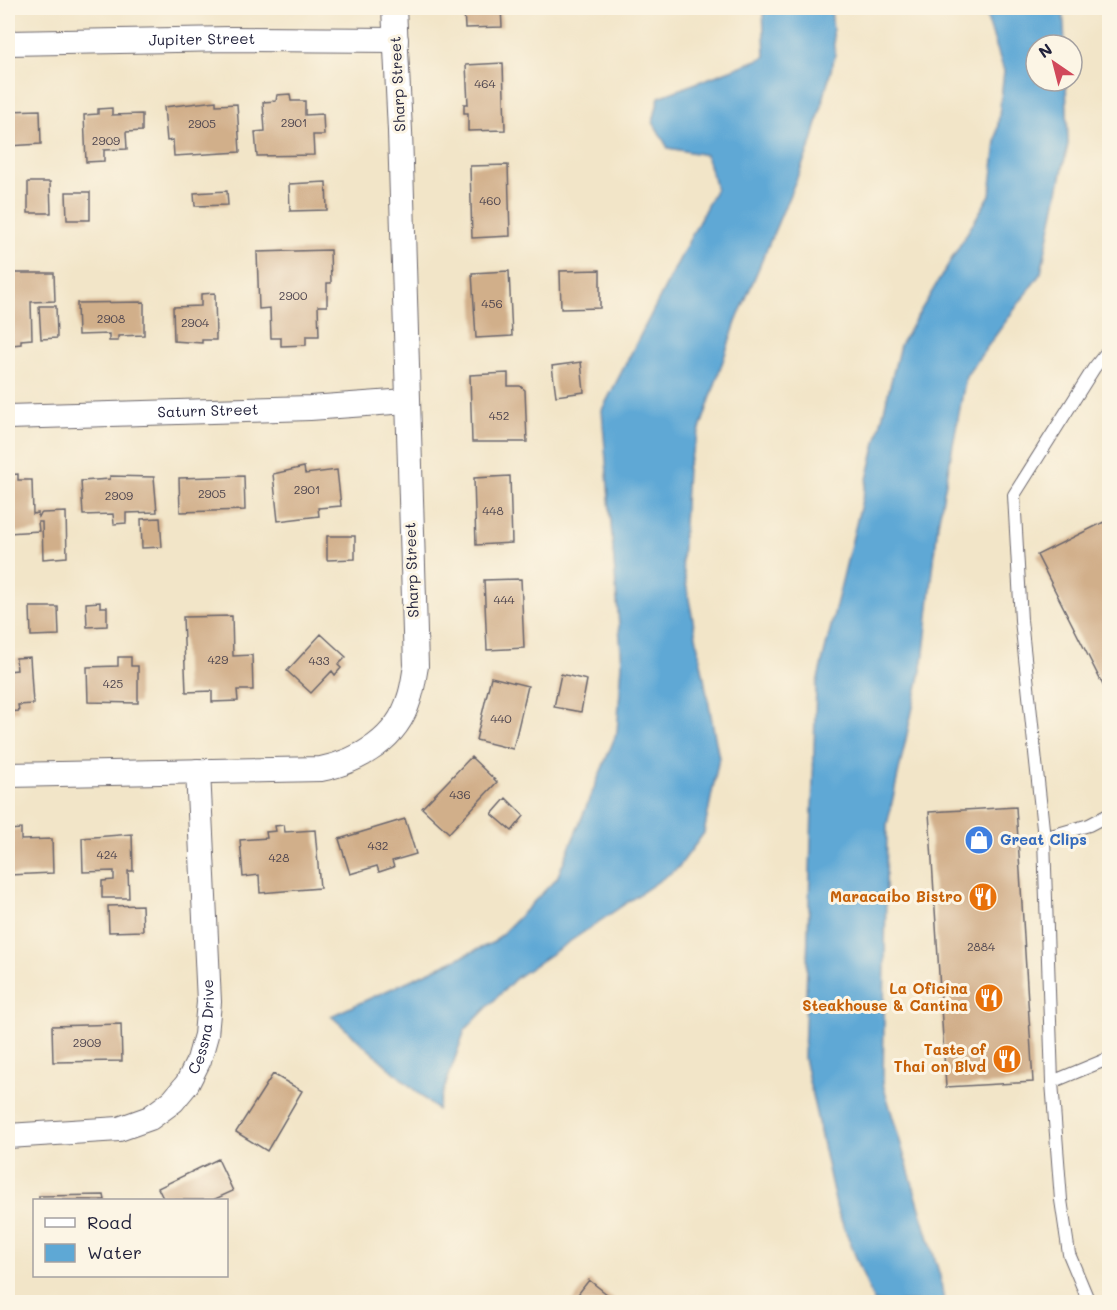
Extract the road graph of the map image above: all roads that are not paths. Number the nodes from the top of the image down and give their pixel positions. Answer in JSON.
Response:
{"nodes":[{"id":1,"x":394,"y":8,"type":"edge"},
{"id":2,"x":396,"y":40,"type":"junction"},
{"id":3,"x":8,"y":43,"type":"edge"},
{"id":4,"x":1110,"y":348,"type":"edge"},
{"id":5,"x":407,"y":401,"type":"junction"},
{"id":6,"x":8,"y":417,"type":"edge"},
{"id":7,"x":198,"y":771,"type":"junction"},
{"id":8,"x":8,"y":775,"type":"edge"},
{"id":9,"x":1110,"y":814,"type":"edge"},
{"id":10,"x":1044,"y":838,"type":"junction"},
{"id":11,"x":1110,"y":1058,"type":"edge"},
{"id":12,"x":1052,"y":1082,"type":"junction"},
{"id":13,"x":8,"y":1136,"type":"edge"},
{"id":14,"x":1089,"y":1302,"type":"edge"}],
"edges":[{"from":1,"to":2,"type":"street","name":"Sharp Street"},
{"from":2,"to":3,"type":"street","name":"Jupiter Street"},
{"from":2,"to":5,"type":"street","name":"Sharp Street"},
{"from":4,"to":10,"type":"lane"},
{"from":5,"to":6,"type":"street","name":"Saturn Street"},
{"from":5,"to":7,"type":"street","name":"Sharp Street"},
{"from":7,"to":8,"type":"street","name":"Sharp Street"},
{"from":7,"to":13,"type":"street","name":"Cessna Drive"},
{"from":9,"to":10,"type":"lane"},
{"from":10,"to":12,"type":"lane"},
{"from":11,"to":12,"type":"lane"},
{"from":12,"to":14,"type":"lane"}]}
